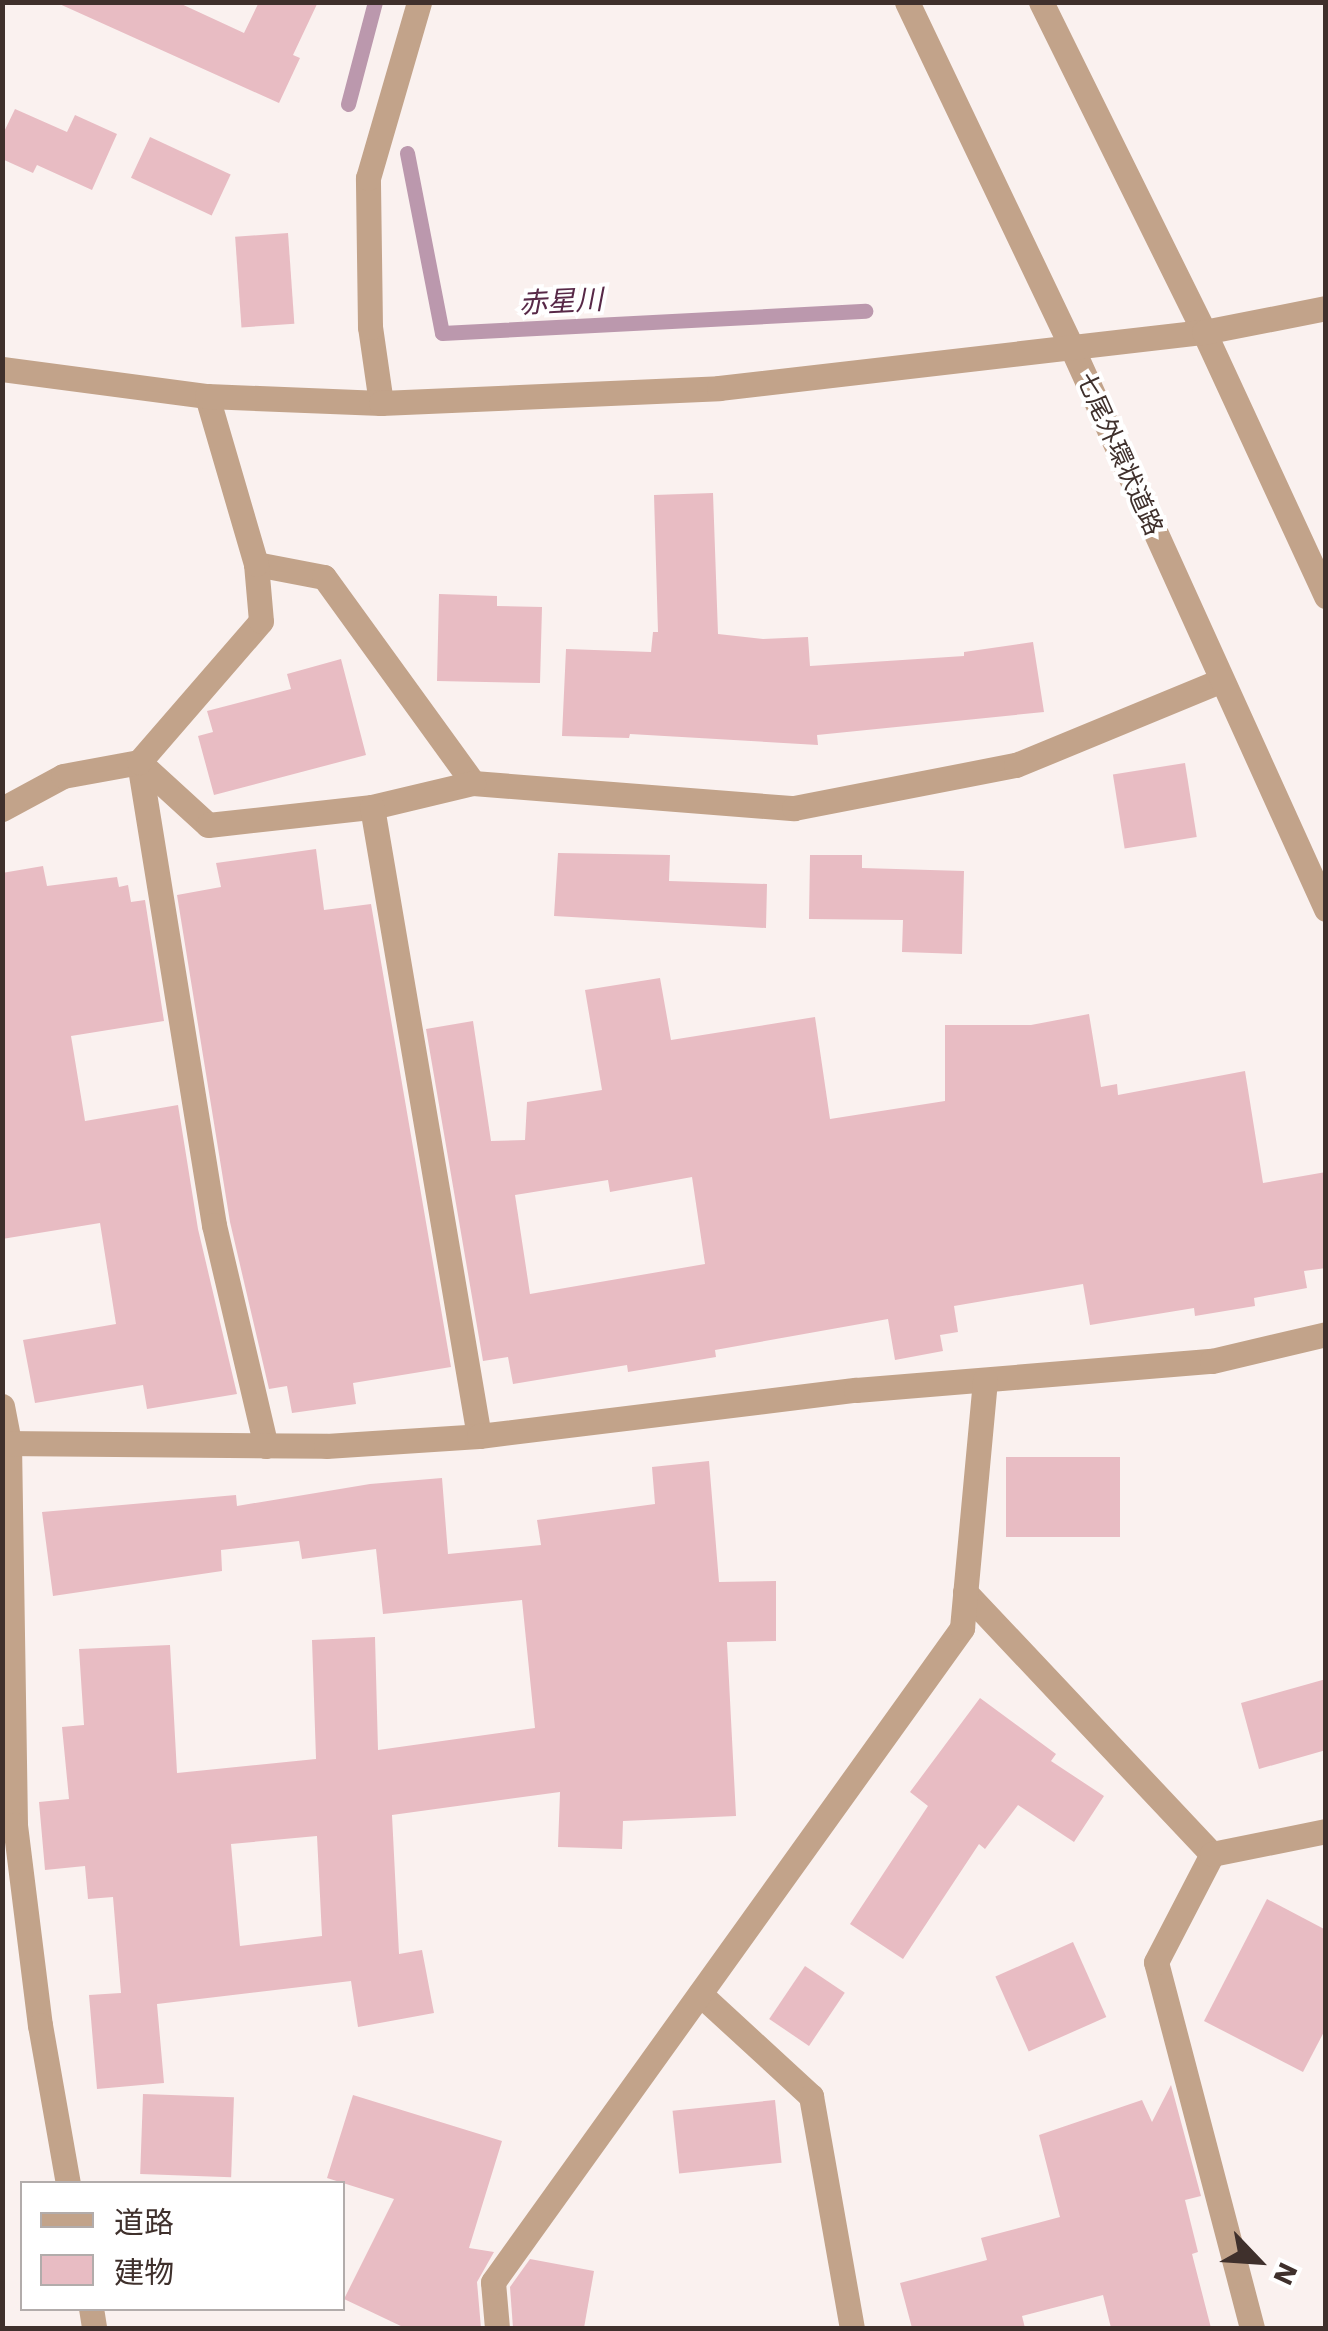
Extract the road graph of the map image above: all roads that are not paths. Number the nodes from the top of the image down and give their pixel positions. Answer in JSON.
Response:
{"nodes":[{"id":1,"x":419,"y":2,"type":"edge"},
{"id":2,"x":907,"y":2,"type":"edge"},
{"id":3,"x":1041,"y":2,"type":"edge"},
{"id":4,"x":1326,"y":308,"type":"edge"},
{"id":5,"x":1204,"y":332,"type":"junction"},
{"id":6,"x":1072,"y":348,"type":"junction"},
{"id":7,"x":2,"y":369,"type":"edge"},
{"id":8,"x":207,"y":396,"type":"junction"},
{"id":9,"x":380,"y":403,"type":"junction"},
{"id":10,"x":256,"y":564,"type":"junction"},
{"id":11,"x":1326,"y":596,"type":"edge"},
{"id":12,"x":1220,"y":681,"type":"junction"},
{"id":13,"x":139,"y":762,"type":"junction"},
{"id":14,"x":474,"y":782,"type":"junction"},
{"id":15,"x":372,"y":808,"type":"junction"},
{"id":16,"x":2,"y":809,"type":"edge"},
{"id":17,"x":1326,"y":909,"type":"edge"},
{"id":18,"x":1326,"y":1334,"type":"edge"},
{"id":19,"x":984,"y":1380,"type":"junction"},
{"id":20,"x":2,"y":1406,"type":"edge"},
{"id":21,"x":480,"y":1436,"type":"junction"},
{"id":22,"x":6,"y":1443,"type":"edge"},
{"id":23,"x":266,"y":1446,"type":"junction"},
{"id":24,"x":965,"y":1592,"type":"junction"},
{"id":25,"x":1326,"y":1831,"type":"edge"},
{"id":26,"x":1212,"y":1854,"type":"junction"},
{"id":27,"x":700,"y":1994,"type":"junction"},
{"id":28,"x":67,"y":2181,"type":"edge"},
{"id":29,"x":497,"y":2328,"type":"edge"},
{"id":30,"x":852,"y":2328,"type":"edge"},
{"id":31,"x":1252,"y":2328,"type":"edge"}],
"edges":[{"from":1,"to":9,"type":"street"},
{"from":2,"to":6,"type":"street","name":"七尾外環状道路"},
{"from":3,"to":5,"type":"street"},
{"from":4,"to":5,"type":"street"},
{"from":5,"to":6,"type":"street"},
{"from":5,"to":11,"type":"street"},
{"from":6,"to":9,"type":"street"},
{"from":6,"to":12,"type":"street","name":"七尾外環状道路"},
{"from":7,"to":8,"type":"street"},
{"from":8,"to":9,"type":"street"},
{"from":8,"to":10,"type":"street"},
{"from":10,"to":13,"type":"street"},
{"from":10,"to":14,"type":"street"},
{"from":12,"to":14,"type":"street"},
{"from":12,"to":17,"type":"street","name":"七尾外環状道路"},
{"from":13,"to":15,"type":"street"},
{"from":13,"to":16,"type":"street"},
{"from":13,"to":23,"type":"street"},
{"from":14,"to":15,"type":"street"},
{"from":15,"to":21,"type":"street"},
{"from":18,"to":19,"type":"street"},
{"from":19,"to":21,"type":"street"},
{"from":19,"to":24,"type":"street"},
{"from":20,"to":22,"type":"street"},
{"from":21,"to":23,"type":"street"},
{"from":22,"to":23,"type":"street"},
{"from":22,"to":28,"type":"street"},
{"from":24,"to":26,"type":"street"},
{"from":24,"to":27,"type":"street"},
{"from":25,"to":26,"type":"street"},
{"from":26,"to":31,"type":"street"},
{"from":27,"to":29,"type":"street"},
{"from":27,"to":30,"type":"street"}]}
